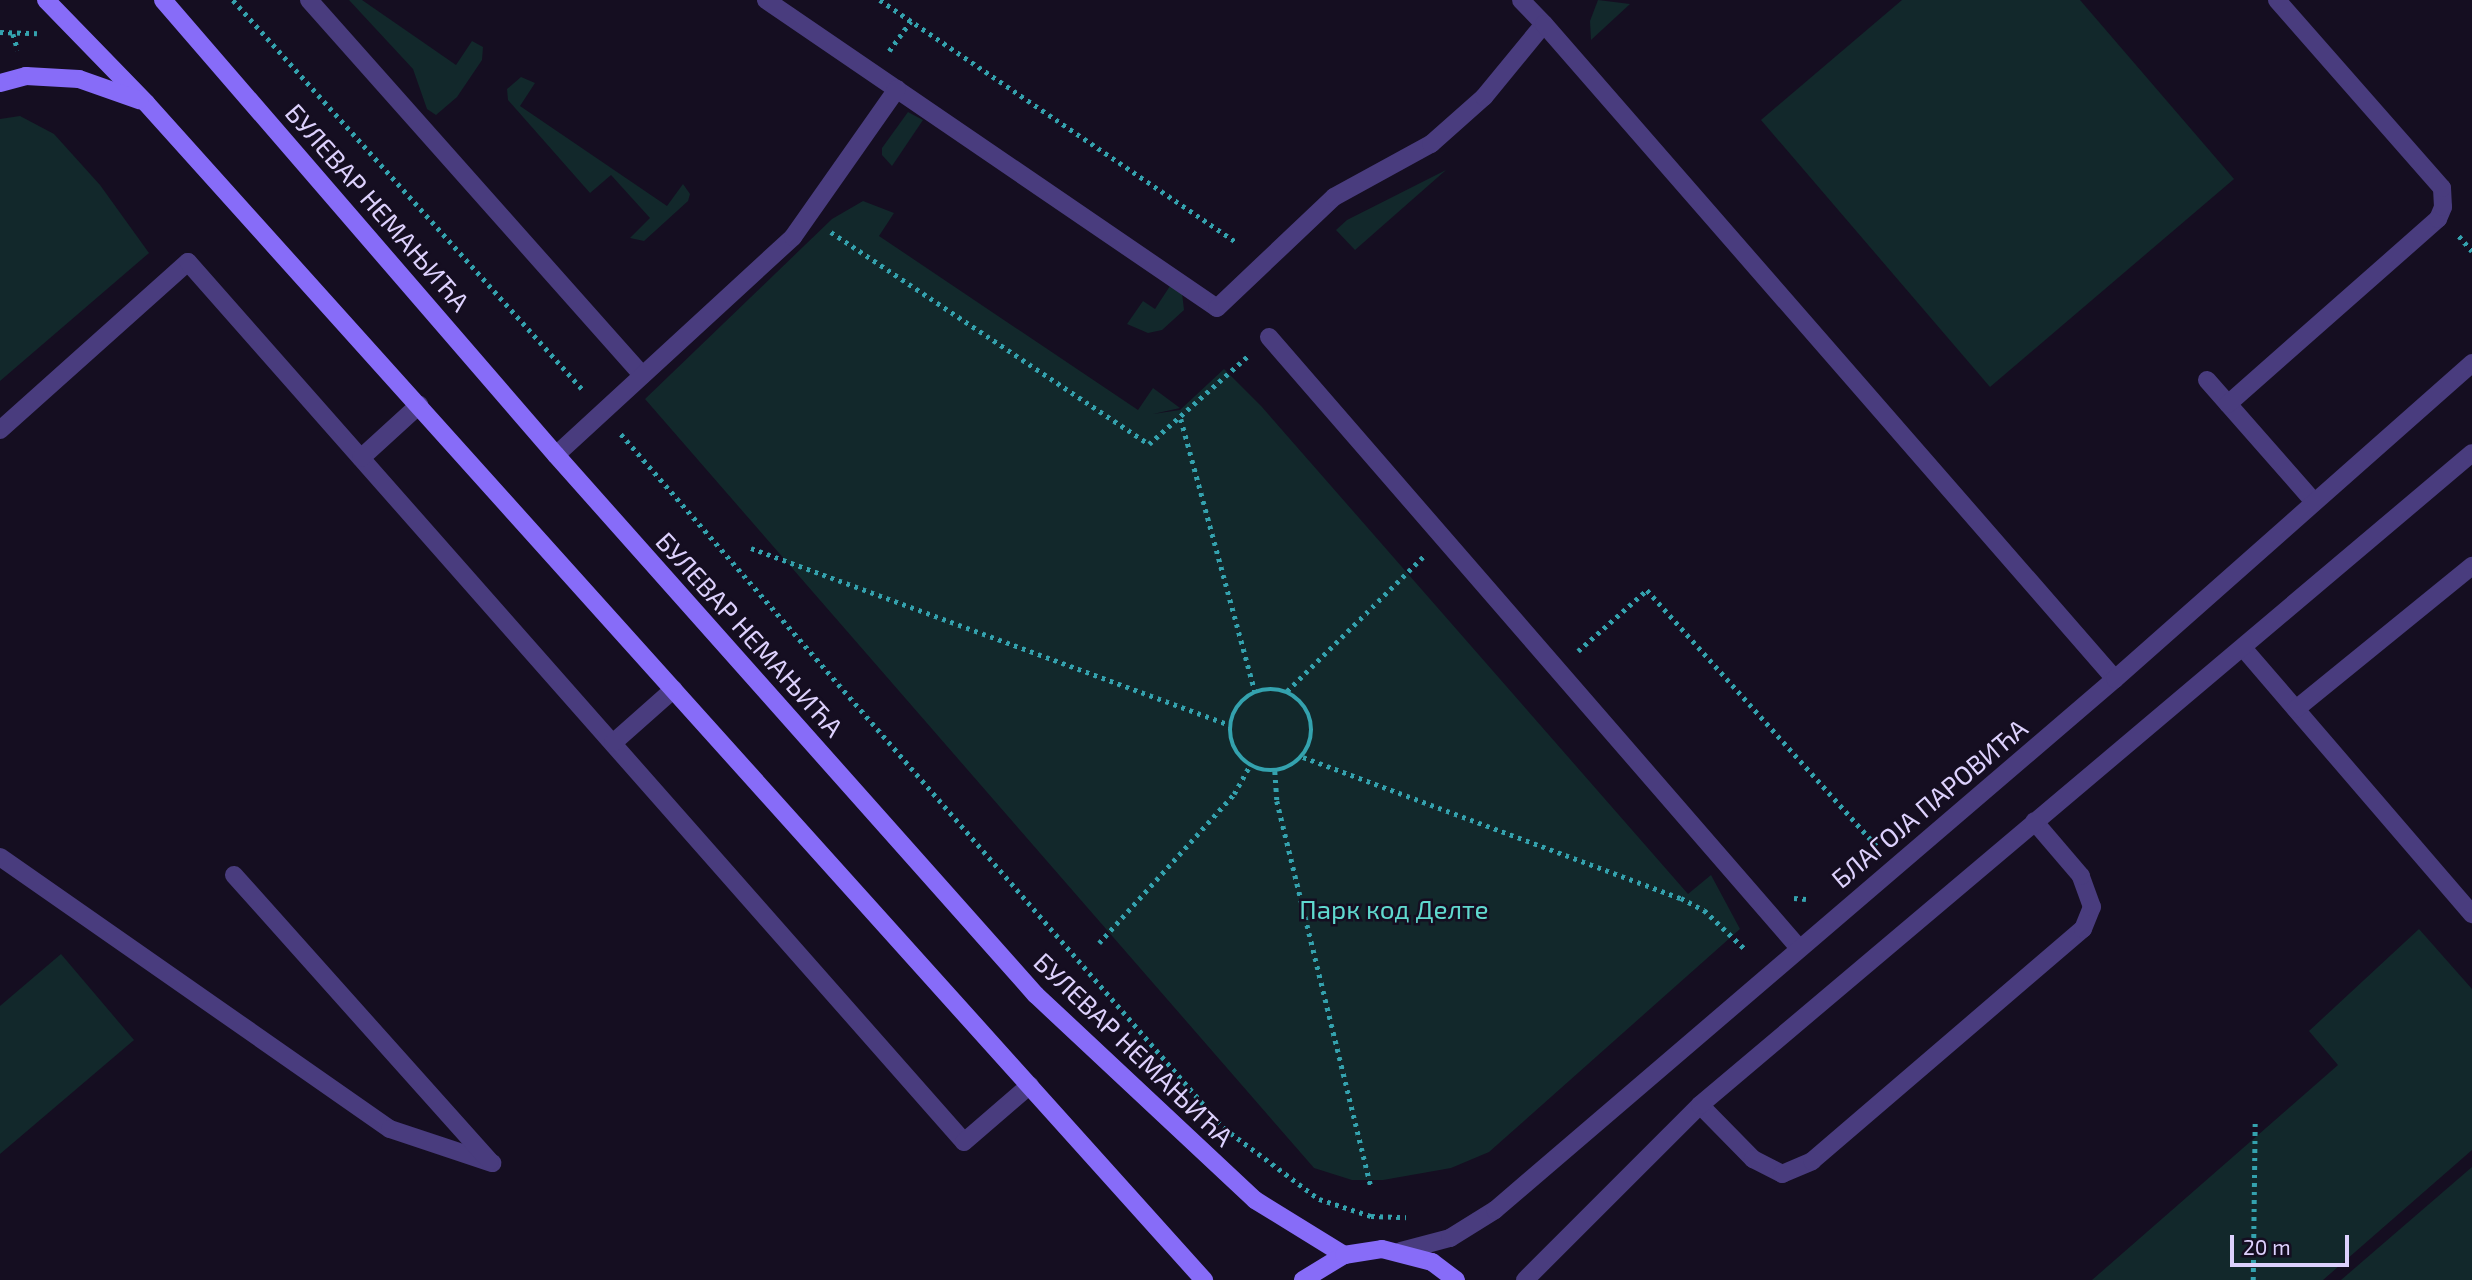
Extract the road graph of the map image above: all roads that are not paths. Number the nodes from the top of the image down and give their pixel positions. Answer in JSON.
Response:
{"nodes":[{"id":1,"x":46,"y":0,"type":"edge"},
{"id":2,"x":163,"y":0,"type":"edge"},
{"id":3,"x":309,"y":0,"type":"edge"},
{"id":4,"x":766,"y":0,"type":"edge"},
{"id":5,"x":1521,"y":0,"type":"edge"},
{"id":6,"x":2277,"y":0,"type":"edge"},
{"id":7,"x":1544,"y":24,"type":"junction"},
{"id":8,"x":0,"y":83,"type":"edge"},
{"id":9,"x":897,"y":89,"type":"junction"},
{"id":10,"x":146,"y":103,"type":"junction"},
{"id":11,"x":1263,"y":343,"type":"road end"},
{"id":12,"x":2472,"y":363,"type":"edge"},
{"id":13,"x":642,"y":375,"type":"junction"},
{"id":14,"x":2207,"y":380,"type":"dead end"},
{"id":15,"x":2228,"y":404,"type":"junction"},
{"id":16,"x":419,"y":405,"type":"junction"},
{"id":17,"x":0,"y":430,"type":"edge"},
{"id":18,"x":2472,"y":453,"type":"edge"},
{"id":19,"x":556,"y":455,"type":"junction"},
{"id":20,"x":361,"y":458,"type":"junction"},
{"id":21,"x":2314,"y":502,"type":"junction"},
{"id":22,"x":2472,"y":566,"type":"edge"},
{"id":23,"x":2244,"y":649,"type":"junction"},
{"id":24,"x":2115,"y":679,"type":"junction"},
{"id":25,"x":674,"y":688,"type":"junction"},
{"id":26,"x":2296,"y":709,"type":"junction"},
{"id":27,"x":613,"y":743,"type":"junction"},
{"id":28,"x":2034,"y":821,"type":"junction"},
{"id":29,"x":0,"y":857,"type":"edge"},
{"id":30,"x":234,"y":875,"type":"dead end"},
{"id":31,"x":2472,"y":914,"type":"edge"},
{"id":32,"x":1799,"y":948,"type":"junction"},
{"id":33,"x":1030,"y":1085,"type":"junction"},
{"id":34,"x":1700,"y":1105,"type":"junction"},
{"id":35,"x":1401,"y":1251,"type":"junction"},
{"id":36,"x":1344,"y":1255,"type":"junction"},
{"id":37,"x":1204,"y":1280,"type":"edge"},
{"id":38,"x":1303,"y":1280,"type":"edge"},
{"id":39,"x":1456,"y":1280,"type":"edge"},
{"id":40,"x":1525,"y":1280,"type":"edge"}],
"edges":[{"from":1,"to":10,"type":"street"},
{"from":2,"to":19,"type":"street","name":"БУЛЕВАР НЕМАЊИЋА"},
{"from":3,"to":13,"type":"street"},
{"from":4,"to":9,"type":"street"},
{"from":5,"to":7,"type":"street"},
{"from":6,"to":15,"type":"street"},
{"from":7,"to":9,"type":"street"},
{"from":7,"to":24,"type":"street"},
{"from":8,"to":10,"type":"street"},
{"from":9,"to":13,"type":"street"},
{"from":10,"to":16,"type":"street"},
{"from":11,"to":32,"type":"street"},
{"from":12,"to":21,"type":"street","name":"БЛАГОЈА ПАРОВИЋА"},
{"from":13,"to":19,"type":"street"},
{"from":14,"to":15,"type":"street"},
{"from":15,"to":21,"type":"street"},
{"from":16,"to":20,"type":"street"},
{"from":16,"to":25,"type":"street"},
{"from":17,"to":20,"type":"street"},
{"from":18,"to":23,"type":"street"},
{"from":19,"to":36,"type":"street","name":"БУЛЕВАР НЕМАЊИЋА"},
{"from":20,"to":27,"type":"street"},
{"from":21,"to":24,"type":"street","name":"БЛАГОЈА ПАРОВИЋА"},
{"from":22,"to":26,"type":"street"},
{"from":23,"to":26,"type":"street"},
{"from":23,"to":28,"type":"street"},
{"from":24,"to":32,"type":"street","name":"БЛАГОЈА ПАРОВИЋА"},
{"from":25,"to":27,"type":"street"},
{"from":25,"to":33,"type":"street"},
{"from":26,"to":31,"type":"street"},
{"from":27,"to":33,"type":"street"},
{"from":28,"to":34,"type":"street"},
{"from":28,"to":34,"type":"street"},
{"from":29,"to":30,"type":"street"},
{"from":32,"to":35,"type":"street","name":"БЛАГОЈА ПАРОВИЋА"},
{"from":33,"to":37,"type":"street"},
{"from":34,"to":40,"type":"street"},
{"from":35,"to":36,"type":"street"},
{"from":35,"to":39,"type":"street"},
{"from":36,"to":38,"type":"street"}]}
